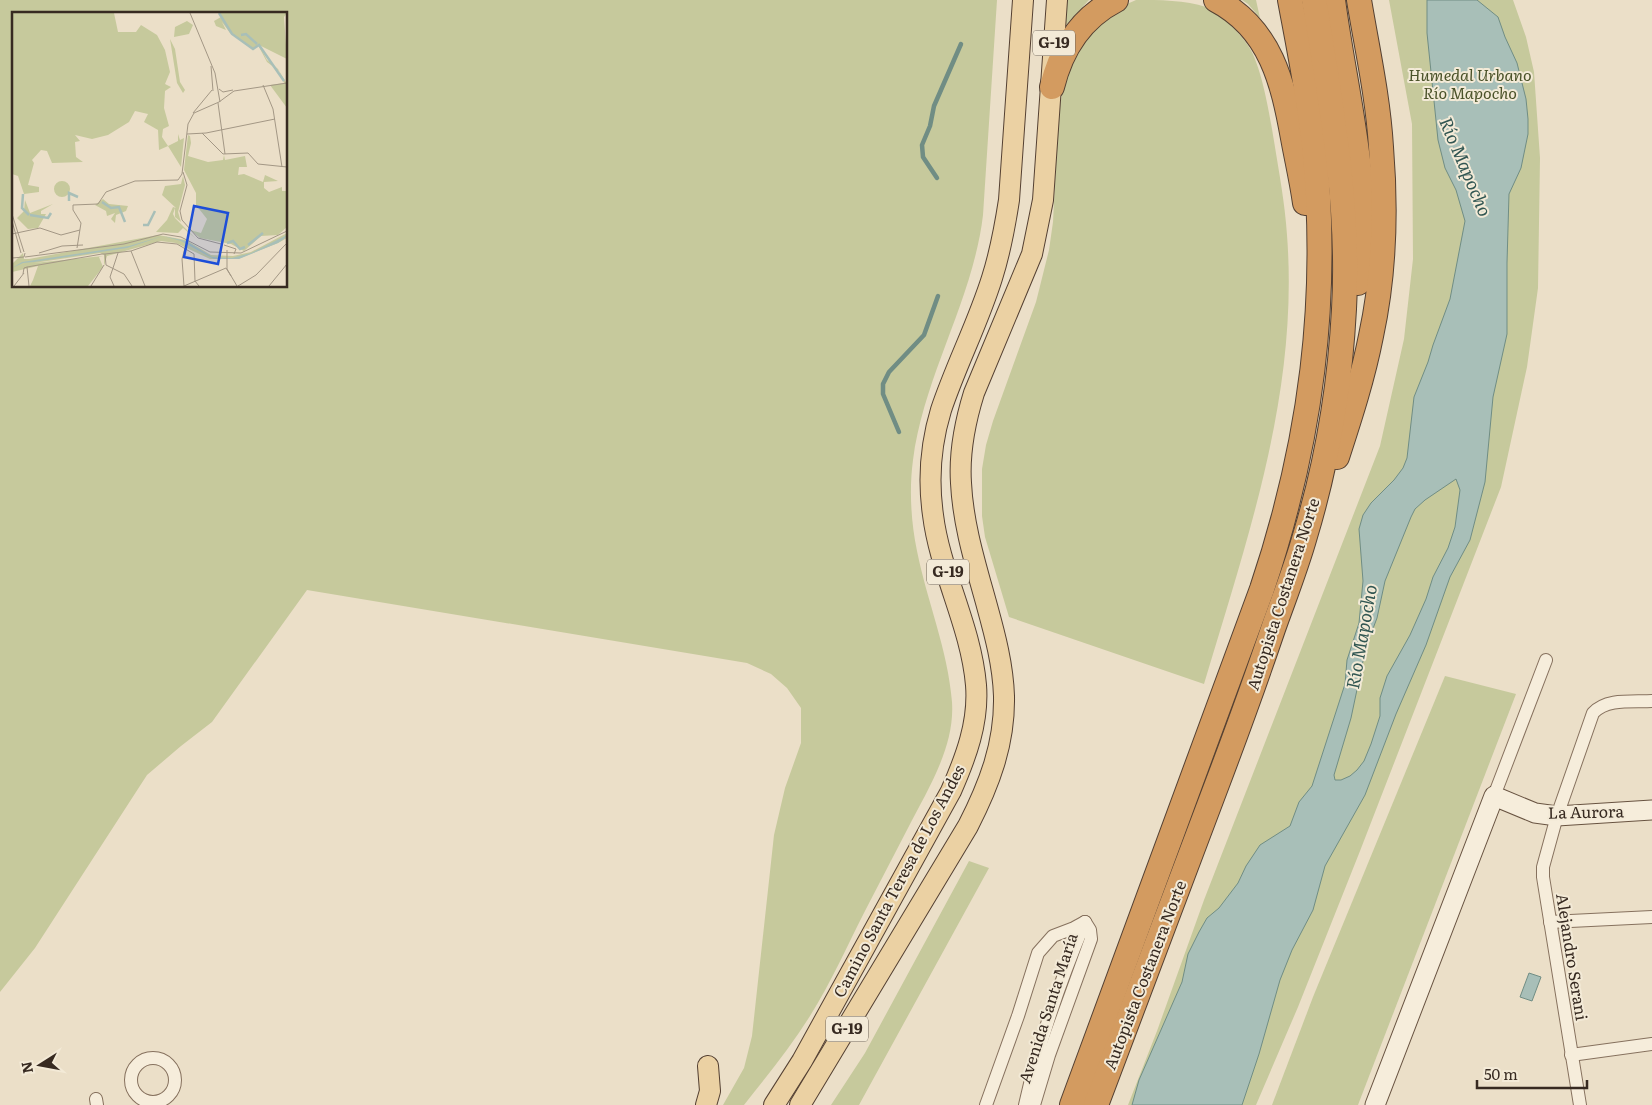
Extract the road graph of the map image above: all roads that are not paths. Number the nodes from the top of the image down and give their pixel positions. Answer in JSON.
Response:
{"nodes":[{"id":1,"x":1023,"y":0,"type":"edge"},
{"id":2,"x":1057,"y":0,"type":"edge"},
{"id":3,"x":1116,"y":0,"type":"edge"},
{"id":4,"x":1216,"y":0,"type":"edge"},
{"id":5,"x":1273,"y":0,"type":"edge"},
{"id":6,"x":1290,"y":0,"type":"edge"},
{"id":7,"x":1314,"y":0,"type":"edge"},
{"id":8,"x":1333,"y":0,"type":"edge"},
{"id":9,"x":1358,"y":0,"type":"edge"},
{"id":10,"x":1052,"y":87,"type":"junction"},
{"id":11,"x":1315,"y":157,"type":"junction"},
{"id":12,"x":1320,"y":278,"type":"junction"},
{"id":13,"x":1342,"y":342,"type":"junction"},
{"id":14,"x":1305,"y":538,"type":"junction"},
{"id":15,"x":1546,"y":660,"type":"dead end"},
{"id":16,"x":1652,"y":702,"type":"edge"},
{"id":17,"x":1494,"y":796,"type":"junction"},
{"id":18,"x":1652,"y":810,"type":"edge"},
{"id":19,"x":1556,"y":816,"type":"junction"},
{"id":20,"x":1652,"y":917,"type":"edge"},
{"id":21,"x":1085,"y":922,"type":"junction"},
{"id":22,"x":1550,"y":922,"type":"junction"},
{"id":23,"x":1652,"y":1044,"type":"edge"},
{"id":24,"x":1571,"y":1055,"type":"junction"},
{"id":25,"x":708,"y":1066,"type":"dead end"},
{"id":26,"x":706,"y":1105,"type":"edge"},
{"id":27,"x":774,"y":1105,"type":"edge"},
{"id":28,"x":800,"y":1105,"type":"edge"},
{"id":29,"x":986,"y":1105,"type":"edge"},
{"id":30,"x":1026,"y":1105,"type":"edge"},
{"id":31,"x":1034,"y":1105,"type":"edge"},
{"id":32,"x":1072,"y":1105,"type":"edge"},
{"id":33,"x":1096,"y":1105,"type":"edge"},
{"id":34,"x":1375,"y":1105,"type":"edge"},
{"id":35,"x":1580,"y":1105,"type":"edge"}],
"edges":[{"from":1,"to":27,"type":"main road","name":"Camino Santa Teresa de Los Andes","number":"G-19"},
{"from":2,"to":10,"type":"main road","name":"Camino Santa Teresa de Los Andes","number":"G-19"},
{"from":3,"to":10,"type":"highway"},
{"from":4,"to":12,"type":"highway"},
{"from":5,"to":11,"type":"highway"},
{"from":6,"to":11,"type":"highway","name":"Autopista Costanera Norte"},
{"from":7,"to":13,"type":"highway","name":"Autopista Costanera Norte"},
{"from":8,"to":13,"type":"highway"},
{"from":9,"to":14,"type":"highway"},
{"from":10,"to":28,"type":"main road","name":"Camino Santa Teresa de Los Andes","number":"G-19"},
{"from":11,"to":12,"type":"highway","name":"Autopista Costanera Norte"},
{"from":12,"to":32,"type":"highway","name":"Autopista Costanera Norte"},
{"from":13,"to":14,"type":"highway","name":"Autopista Costanera Norte"},
{"from":14,"to":33,"type":"highway","name":"Autopista Costanera Norte"},
{"from":15,"to":17,"type":"street"},
{"from":16,"to":19,"type":"street","name":"Alejandro Serani"},
{"from":17,"to":19,"type":"street","name":"La Aurora"},
{"from":17,"to":34,"type":"street"},
{"from":18,"to":19,"type":"street","name":"La Aurora"},
{"from":19,"to":22,"type":"street","name":"Alejandro Serani"},
{"from":20,"to":22,"type":"street"},
{"from":21,"to":29,"type":"street","name":"Avenida Santa María"},
{"from":21,"to":30,"type":"street","name":"Avenida Santa María"},
{"from":21,"to":31,"type":"street","name":"Avenida Santa María"},
{"from":22,"to":24,"type":"street","name":"Alejandro Serani"},
{"from":23,"to":24,"type":"street"},
{"from":24,"to":35,"type":"street","name":"Alejandro Serani"},
{"from":25,"to":26,"type":"main road"}]}
